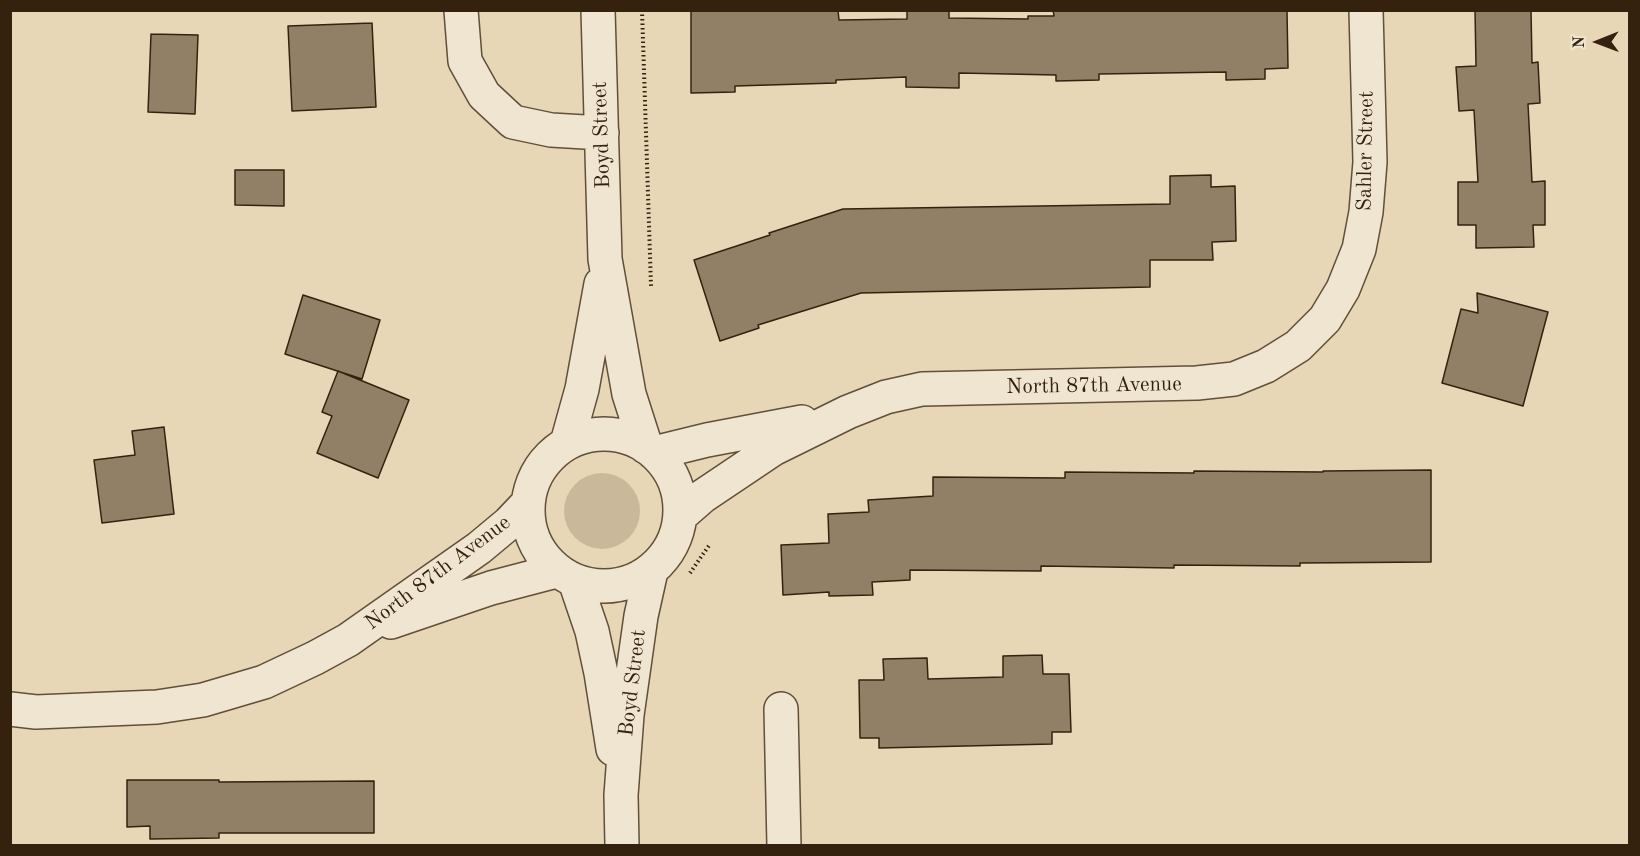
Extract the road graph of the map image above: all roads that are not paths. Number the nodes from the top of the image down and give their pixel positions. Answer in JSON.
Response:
{"nodes":[{"id":1,"x":460,"y":10,"type":"edge"},
{"id":2,"x":598,"y":10,"type":"edge"},
{"id":3,"x":1366,"y":10,"type":"edge"},
{"id":4,"x":602,"y":133,"type":"junction"},
{"id":5,"x":605,"y":259,"type":"junction"},
{"id":6,"x":1325,"y":319,"type":"joint"},
{"id":7,"x":848,"y":412,"type":"junction"},
{"id":8,"x":567,"y":442,"type":"junction"},
{"id":9,"x":650,"y":450,"type":"junction"},
{"id":10,"x":527,"y":504,"type":"junction"},
{"id":11,"x":680,"y":516,"type":"junction"},
{"id":12,"x":651,"y":571,"type":"junction"},
{"id":13,"x":566,"y":576,"type":"junction"},
{"id":14,"x":348,"y":640,"type":"junction"},
{"id":15,"x":10,"y":709,"type":"edge"},
{"id":16,"x":781,"y":709,"type":"dead end"},
{"id":17,"x":621,"y":795,"type":"junction"},
{"id":18,"x":622,"y":846,"type":"edge"},
{"id":19,"x":784,"y":846,"type":"edge"}],
"edges":[{"from":1,"to":4,"type":"street"},
{"from":2,"to":4,"type":"street","name":"Boyd Street"},
{"from":3,"to":6,"type":"street","name":"Sahler Street"},
{"from":4,"to":5,"type":"street","name":"Boyd Street"},
{"from":5,"to":8,"type":"street","name":"Boyd Street"},
{"from":5,"to":9,"type":"street","name":"Boyd Street"},
{"from":6,"to":7,"type":"street","name":"North 87th Avenue"},
{"from":7,"to":9,"type":"street","name":"North 87th Avenue"},
{"from":7,"to":11,"type":"street","name":"North 87th Avenue"},
{"from":8,"to":9,"type":"street","name":"Boyd Street"},
{"from":8,"to":10,"type":"street","name":"Boyd Street"},
{"from":9,"to":11,"type":"street","name":"Boyd Street"},
{"from":10,"to":13,"type":"street","name":"Boyd Street"},
{"from":10,"to":14,"type":"street","name":"North 87th Avenue"},
{"from":11,"to":12,"type":"street","name":"Boyd Street"},
{"from":12,"to":13,"type":"street","name":"Boyd Street"},
{"from":12,"to":17,"type":"street","name":"Boyd Street"},
{"from":13,"to":14,"type":"street","name":"North 87th Avenue"},
{"from":13,"to":17,"type":"street","name":"Boyd Street"},
{"from":14,"to":15,"type":"street","name":"North 87th Avenue"},
{"from":16,"to":19,"type":"street"},
{"from":17,"to":18,"type":"street","name":"Boyd Street"}]}
